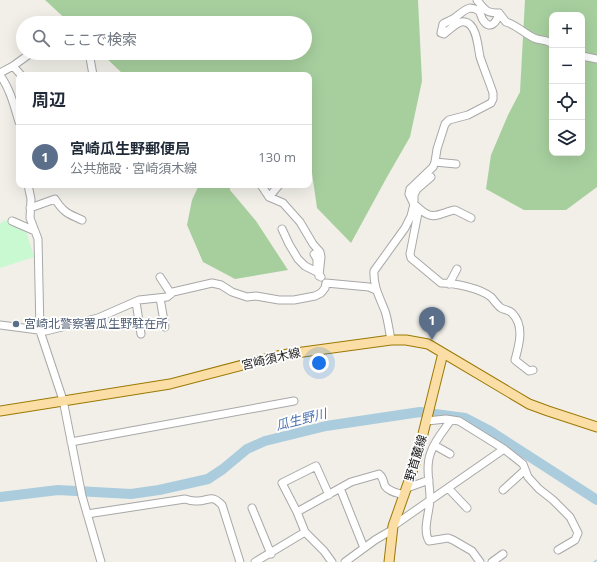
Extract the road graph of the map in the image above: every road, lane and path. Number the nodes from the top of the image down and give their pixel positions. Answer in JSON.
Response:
{"nodes":[{"id":1,"x":478,"y":0,"type":"edge"},
{"id":2,"x":499,"y":13,"type":"junction"},
{"id":3,"x":549,"y":42,"type":"edge"},
{"id":4,"x":585,"y":57,"type":"edge"},
{"id":5,"x":597,"y":59,"type":"edge"},
{"id":6,"x":21,"y":60,"type":"edge"},
{"id":7,"x":90,"y":60,"type":"edge"},
{"id":8,"x":13,"y":66,"type":"junction"},
{"id":9,"x":18,"y":72,"type":"edge"},
{"id":10,"x":92,"y":72,"type":"edge"},
{"id":11,"x":0,"y":74,"type":"edge"},
{"id":12,"x":16,"y":110,"type":"edge"},
{"id":13,"x":435,"y":162,"type":"junction"},
{"id":14,"x":456,"y":164,"type":"dead end"},
{"id":15,"x":431,"y":177,"type":"dead end"},
{"id":16,"x":29,"y":188,"type":"edge"},
{"id":17,"x":263,"y":188,"type":"edge"},
{"id":18,"x":276,"y":188,"type":"edge"},
{"id":19,"x":269,"y":197,"type":"junction"},
{"id":20,"x":414,"y":204,"type":"junction"},
{"id":21,"x":30,"y":208,"type":"junction"},
{"id":22,"x":471,"y":218,"type":"dead end"},
{"id":23,"x":82,"y":220,"type":"dead end"},
{"id":24,"x":12,"y":221,"type":"dead end"},
{"id":25,"x":282,"y":229,"type":"dead end"},
{"id":26,"x":35,"y":230,"type":"junction"},
{"id":27,"x":314,"y":254,"type":"dead end"},
{"id":28,"x":457,"y":270,"type":"dead end"},
{"id":29,"x":318,"y":274,"type":"junction"},
{"id":30,"x":160,"y":277,"type":"dead end"},
{"id":31,"x":326,"y":283,"type":"junction"},
{"id":32,"x":449,"y":284,"type":"junction"},
{"id":33,"x":376,"y":290,"type":"junction"},
{"id":34,"x":171,"y":294,"type":"junction"},
{"id":35,"x":160,"y":298,"type":"junction"},
{"id":36,"x":136,"y":302,"type":"junction"},
{"id":37,"x":0,"y":324,"type":"edge"},
{"id":38,"x":165,"y":327,"type":"dead end"},
{"id":39,"x":40,"y":330,"type":"junction"},
{"id":40,"x":141,"y":334,"type":"dead end"},
{"id":41,"x":391,"y":340,"type":"junction"},
{"id":42,"x":443,"y":353,"type":"junction"},
{"id":43,"x":533,"y":370,"type":"dead end"},
{"id":44,"x":63,"y":400,"type":"junction"},
{"id":45,"x":294,"y":401,"type":"dead end"},
{"id":46,"x":0,"y":411,"type":"edge"},
{"id":47,"x":428,"y":419,"type":"junction"},
{"id":48,"x":450,"y":420,"type":"junction"},
{"id":49,"x":597,"y":427,"type":"edge"},
{"id":50,"x":71,"y":442,"type":"junction"},
{"id":51,"x":421,"y":445,"type":"junction"},
{"id":52,"x":433,"y":446,"type":"junction"},
{"id":53,"x":504,"y":449,"type":"junction"},
{"id":54,"x":450,"y":454,"type":"dead end"},
{"id":55,"x":525,"y":470,"type":"junction"},
{"id":56,"x":429,"y":480,"type":"junction"},
{"id":57,"x":340,"y":488,"type":"junction"},
{"id":58,"x":448,"y":488,"type":"junction"},
{"id":59,"x":503,"y":490,"type":"dead end"},
{"id":60,"x":405,"y":492,"type":"junction"},
{"id":61,"x":329,"y":495,"type":"junction"},
{"id":62,"x":430,"y":500,"type":"junction"},
{"id":63,"x":252,"y":508,"type":"dead end"},
{"id":64,"x":467,"y":508,"type":"dead end"},
{"id":65,"x":297,"y":512,"type":"junction"},
{"id":66,"x":87,"y":514,"type":"junction"},
{"id":67,"x":393,"y":528,"type":"junction"},
{"id":68,"x":305,"y":532,"type":"junction"},
{"id":69,"x":364,"y":548,"type":"junction"},
{"id":70,"x":558,"y":550,"type":"dead end"},
{"id":71,"x":270,"y":554,"type":"junction"},
{"id":72,"x":502,"y":554,"type":"dead end"},
{"id":73,"x":102,"y":562,"type":"edge"},
{"id":74,"x":240,"y":562,"type":"edge"},
{"id":75,"x":255,"y":562,"type":"edge"},
{"id":76,"x":332,"y":562,"type":"edge"},
{"id":77,"x":345,"y":562,"type":"edge"},
{"id":78,"x":389,"y":562,"type":"edge"},
{"id":79,"x":480,"y":562,"type":"edge"},
{"id":80,"x":492,"y":562,"type":"edge"}],
"edges":[{"from":1,"to":2,"type":"street"},
{"from":2,"to":3,"type":"street"},
{"from":2,"to":13,"type":"street"},
{"from":4,"to":5,"type":"street"},
{"from":6,"to":8,"type":"street"},
{"from":7,"to":10,"type":"street"},
{"from":8,"to":9,"type":"street"},
{"from":8,"to":11,"type":"street"},
{"from":11,"to":12,"type":"street"},
{"from":13,"to":14,"type":"street"},
{"from":13,"to":20,"type":"street"},
{"from":15,"to":20,"type":"street"},
{"from":16,"to":21,"type":"street"},
{"from":17,"to":19,"type":"street"},
{"from":18,"to":19,"type":"street"},
{"from":19,"to":29,"type":"street"},
{"from":20,"to":22,"type":"street"},
{"from":20,"to":32,"type":"street"},
{"from":20,"to":33,"type":"street"},
{"from":21,"to":23,"type":"street"},
{"from":21,"to":26,"type":"street"},
{"from":24,"to":26,"type":"street"},
{"from":25,"to":29,"type":"street"},
{"from":26,"to":39,"type":"street"},
{"from":27,"to":29,"type":"street"},
{"from":28,"to":32,"type":"street"},
{"from":29,"to":31,"type":"street"},
{"from":30,"to":34,"type":"street"},
{"from":31,"to":33,"type":"street"},
{"from":31,"to":34,"type":"street"},
{"from":32,"to":43,"type":"street"},
{"from":33,"to":41,"type":"street"},
{"from":34,"to":35,"type":"street"},
{"from":35,"to":36,"type":"street"},
{"from":35,"to":38,"type":"street"},
{"from":36,"to":39,"type":"street"},
{"from":36,"to":40,"type":"street"},
{"from":37,"to":39,"type":"street"},
{"from":39,"to":44,"type":"street"},
{"from":41,"to":42,"type":"main road","name":"宮崎須木線"},
{"from":41,"to":44,"type":"main road","name":"宮崎須木線"},
{"from":42,"to":47,"type":"main road","name":"野首麓線"},
{"from":42,"to":49,"type":"main road","name":"宮崎須木線"},
{"from":44,"to":46,"type":"main road","name":"宮崎須木線"},
{"from":44,"to":50,"type":"street"},
{"from":45,"to":50,"type":"street"},
{"from":47,"to":48,"type":"street"},
{"from":47,"to":51,"type":"main road","name":"野首麓線"},
{"from":48,"to":52,"type":"street"},
{"from":48,"to":53,"type":"street"},
{"from":50,"to":66,"type":"street"},
{"from":51,"to":52,"type":"street"},
{"from":51,"to":60,"type":"main road","name":"野首麓線"},
{"from":52,"to":54,"type":"street"},
{"from":52,"to":56,"type":"street"},
{"from":53,"to":55,"type":"street"},
{"from":53,"to":58,"type":"street"},
{"from":55,"to":59,"type":"street"},
{"from":55,"to":70,"type":"street"},
{"from":56,"to":60,"type":"street"},
{"from":56,"to":62,"type":"street"},
{"from":57,"to":60,"type":"street"},
{"from":57,"to":61,"type":"street"},
{"from":57,"to":69,"type":"street"},
{"from":58,"to":62,"type":"street"},
{"from":58,"to":64,"type":"street"},
{"from":60,"to":67,"type":"main road","name":"野首麓線"},
{"from":61,"to":65,"type":"street"},
{"from":61,"to":65,"type":"street"},
{"from":62,"to":67,"type":"street"},
{"from":62,"to":79,"type":"street"},
{"from":63,"to":71,"type":"street"},
{"from":65,"to":68,"type":"street"},
{"from":66,"to":73,"type":"street"},
{"from":66,"to":74,"type":"street"},
{"from":67,"to":69,"type":"street"},
{"from":67,"to":78,"type":"main road","name":"野首麓線"},
{"from":68,"to":71,"type":"street"},
{"from":68,"to":76,"type":"street"},
{"from":69,"to":77,"type":"street"},
{"from":71,"to":75,"type":"street"},
{"from":72,"to":80,"type":"street"}]}
